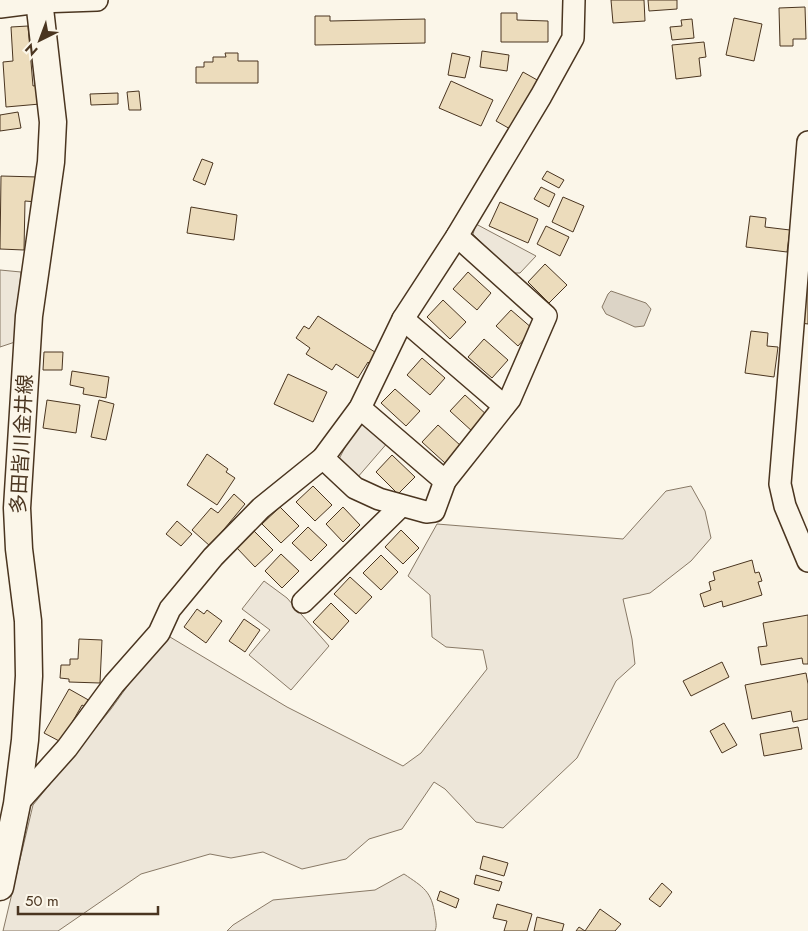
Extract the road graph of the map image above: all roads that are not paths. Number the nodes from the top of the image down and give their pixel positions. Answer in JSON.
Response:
{"nodes":[{"id":1,"x":97,"y":0,"type":"edge"},
{"id":2,"x":574,"y":0,"type":"edge"},
{"id":3,"x":39,"y":1,"type":"edge"},
{"id":4,"x":0,"y":7,"type":"edge"},
{"id":5,"x":808,"y":152,"type":"edge"},
{"id":6,"x":457,"y":236,"type":"junction"},
{"id":7,"x":403,"y":319,"type":"junction"},
{"id":8,"x":504,"y":406,"type":"junction"},
{"id":9,"x":360,"y":408,"type":"junction"},
{"id":10,"x":323,"y":458,"type":"junction"},
{"id":11,"x":445,"y":481,"type":"junction"},
{"id":12,"x":401,"y":506,"type":"junction"},
{"id":13,"x":808,"y":562,"type":"edge"},
{"id":14,"x":303,"y":602,"type":"dead end"},
{"id":15,"x":17,"y":804,"type":"junction"},
{"id":16,"x":0,"y":887,"type":"edge"}],
"edges":[{"from":1,"to":3,"type":"street"},
{"from":2,"to":6,"type":"street"},
{"from":3,"to":4,"type":"street"},
{"from":3,"to":15,"type":"main road","name":"多田皆川金井線"},
{"from":5,"to":13,"type":"street"},
{"from":6,"to":7,"type":"street"},
{"from":6,"to":8,"type":"street"},
{"from":7,"to":8,"type":"street"},
{"from":7,"to":9,"type":"street"},
{"from":8,"to":11,"type":"street"},
{"from":9,"to":10,"type":"street"},
{"from":9,"to":11,"type":"street"},
{"from":10,"to":12,"type":"street"},
{"from":10,"to":15,"type":"street"},
{"from":11,"to":12,"type":"street"},
{"from":12,"to":14,"type":"street"},
{"from":15,"to":16,"type":"main road","name":"多田皆川金井線"}]}
